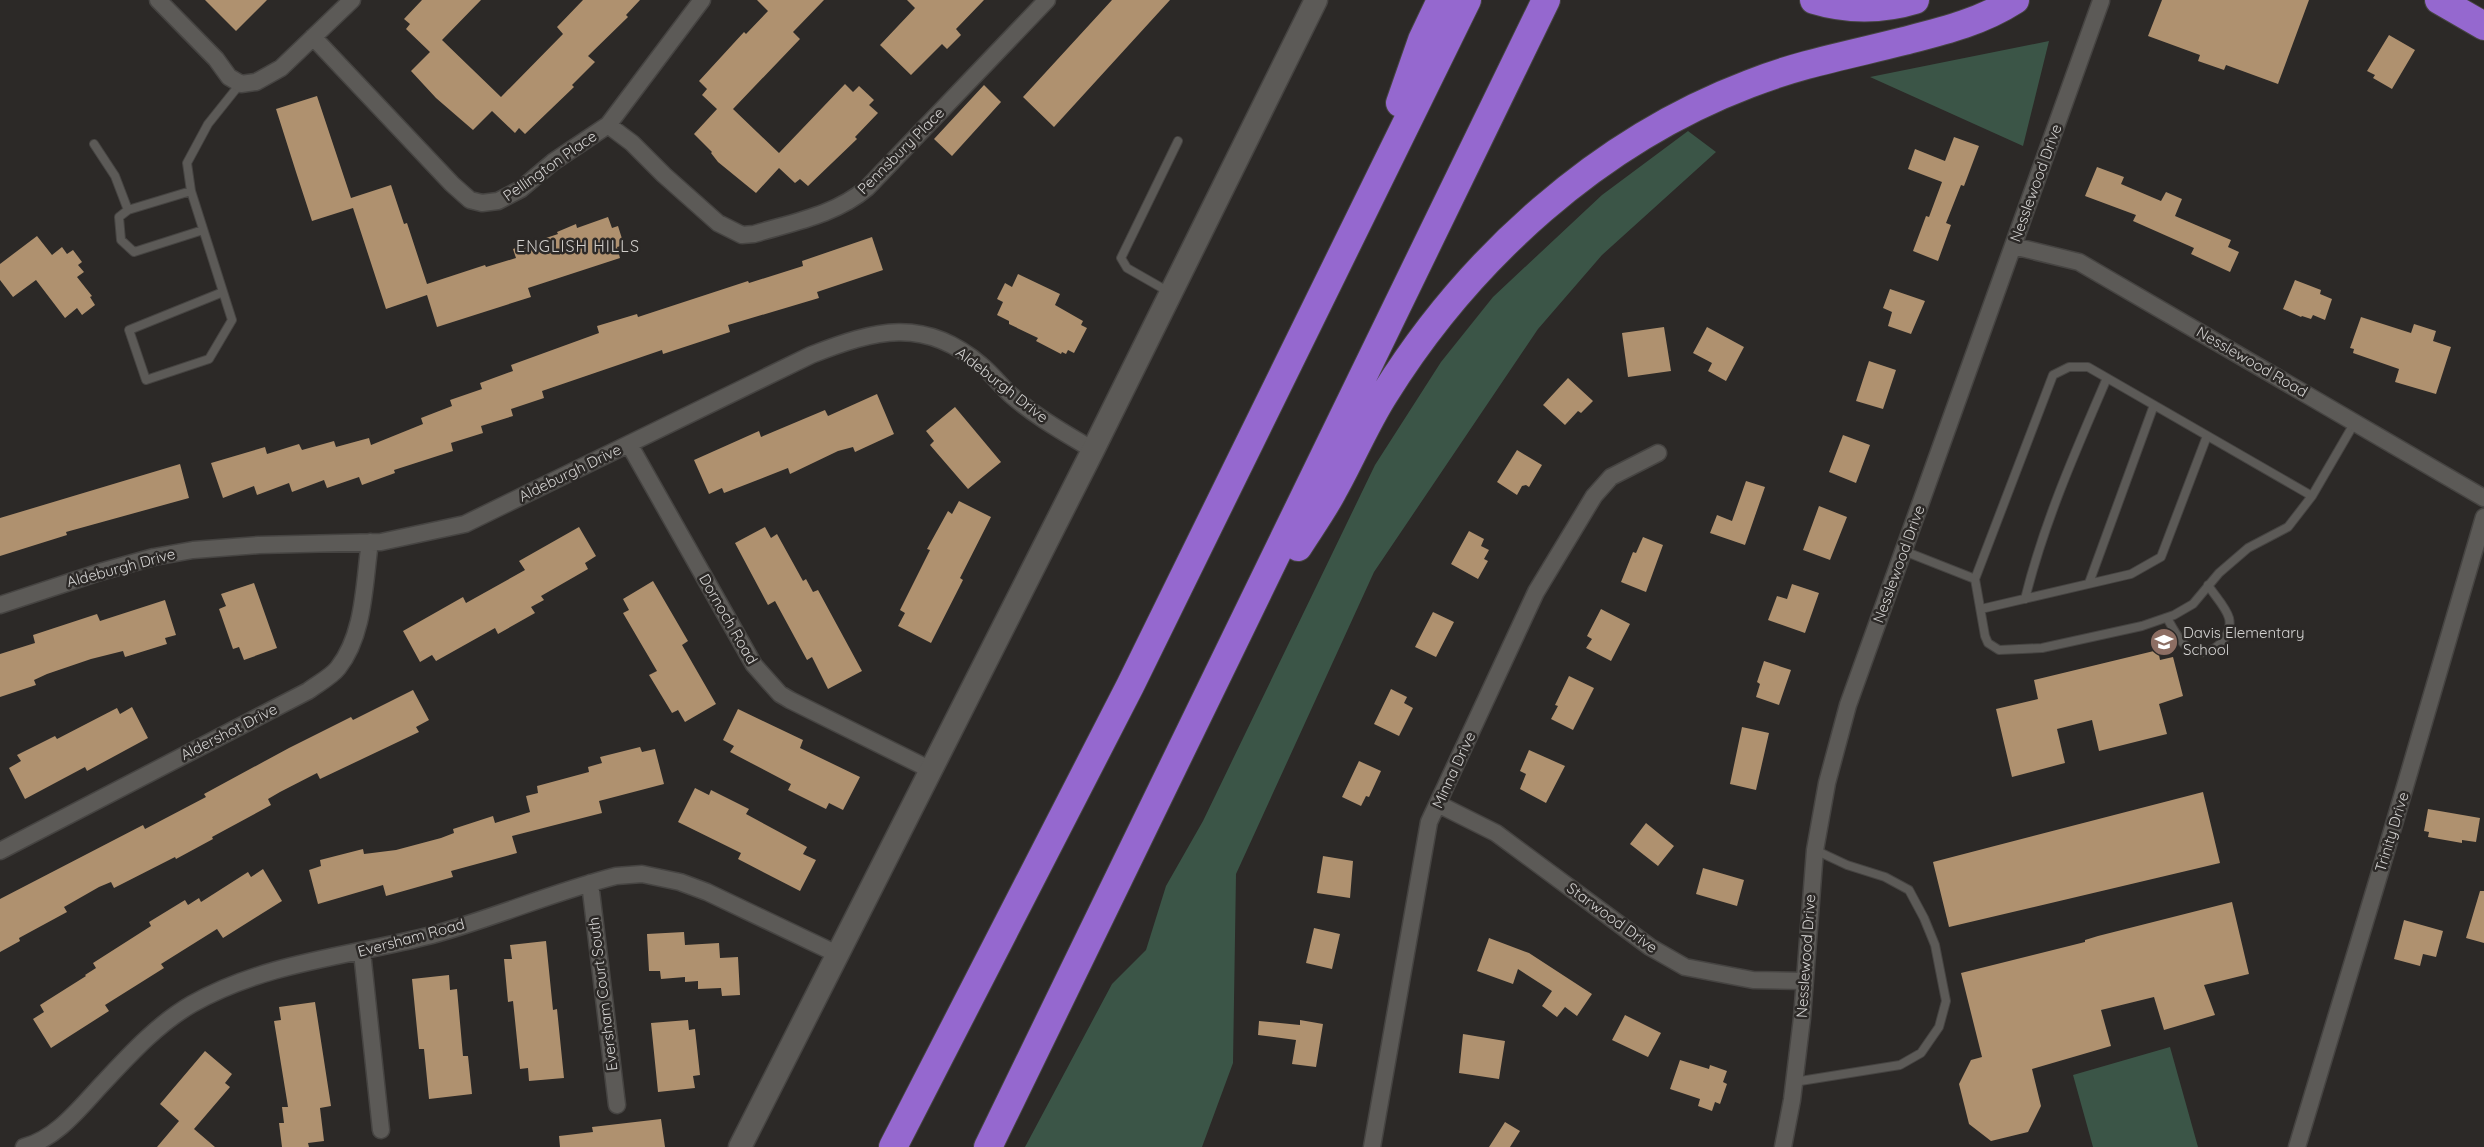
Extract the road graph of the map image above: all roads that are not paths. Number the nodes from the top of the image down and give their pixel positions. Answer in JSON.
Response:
{"nodes":[{"id":1,"x":158,"y":0,"type":"edge"},
{"id":2,"x":352,"y":0,"type":"edge"},
{"id":3,"x":702,"y":0,"type":"edge"},
{"id":4,"x":1047,"y":0,"type":"edge"},
{"id":5,"x":1316,"y":0,"type":"edge"},
{"id":6,"x":1441,"y":0,"type":"edge"},
{"id":7,"x":1467,"y":0,"type":"edge"},
{"id":8,"x":1546,"y":0,"type":"edge"},
{"id":9,"x":1814,"y":0,"type":"edge"},
{"id":10,"x":1915,"y":0,"type":"edge"},
{"id":11,"x":2014,"y":0,"type":"edge"},
{"id":12,"x":2439,"y":0,"type":"edge"},
{"id":13,"x":2101,"y":1,"type":"dead end"},
{"id":14,"x":2484,"y":26,"type":"edge"},
{"id":15,"x":313,"y":37,"type":"junction"},
{"id":16,"x":240,"y":84,"type":"junction"},
{"id":17,"x":608,"y":125,"type":"junction"},
{"id":18,"x":1178,"y":140,"type":"dead end"},
{"id":19,"x":94,"y":144,"type":"dead end"},
{"id":20,"x":191,"y":191,"type":"junction"},
{"id":21,"x":128,"y":210,"type":"junction"},
{"id":22,"x":1362,"y":215,"type":"junction"},
{"id":23,"x":203,"y":230,"type":"junction"},
{"id":24,"x":2013,"y":246,"type":"junction"},
{"id":25,"x":223,"y":292,"type":"junction"},
{"id":26,"x":1171,"y":293,"type":"junction"},
{"id":27,"x":2107,"y":378,"type":"junction"},
{"id":28,"x":2154,"y":405,"type":"junction"},
{"id":29,"x":2355,"y":422,"type":"junction"},
{"id":30,"x":2207,"y":436,"type":"junction"},
{"id":31,"x":629,"y":444,"type":"junction"},
{"id":32,"x":1093,"y":450,"type":"junction"},
{"id":33,"x":1658,"y":453,"type":"dead end"},
{"id":34,"x":2312,"y":496,"type":"junction"},
{"id":35,"x":2484,"y":498,"type":"edge"},
{"id":36,"x":2484,"y":517,"type":"edge"},
{"id":37,"x":370,"y":542,"type":"junction"},
{"id":38,"x":1904,"y":551,"type":"junction"},
{"id":39,"x":1975,"y":579,"type":"junction"},
{"id":40,"x":2089,"y":584,"type":"junction"},
{"id":41,"x":2208,"y":586,"type":"junction"},
{"id":42,"x":2025,"y":599,"type":"junction"},
{"id":43,"x":0,"y":604,"type":"edge"},
{"id":44,"x":1981,"y":609,"type":"junction"},
{"id":45,"x":2167,"y":618,"type":"junction"},
{"id":46,"x":1227,"y":658,"type":"junction"},
{"id":47,"x":931,"y":770,"type":"junction"},
{"id":48,"x":1438,"y":804,"type":"junction"},
{"id":49,"x":1815,"y":850,"type":"junction"},
{"id":50,"x":0,"y":851,"type":"edge"},
{"id":51,"x":590,"y":883,"type":"junction"},
{"id":52,"x":362,"y":952,"type":"junction"},
{"id":53,"x":837,"y":954,"type":"junction"},
{"id":54,"x":1804,"y":981,"type":"junction"},
{"id":55,"x":1794,"y":1082,"type":"junction"},
{"id":56,"x":616,"y":1105,"type":"dead end"},
{"id":57,"x":381,"y":1130,"type":"dead end"},
{"id":58,"x":24,"y":1147,"type":"edge"},
{"id":59,"x":740,"y":1147,"type":"edge"},
{"id":60,"x":893,"y":1147,"type":"edge"},
{"id":61,"x":988,"y":1147,"type":"edge"},
{"id":62,"x":1372,"y":1147,"type":"edge"},
{"id":63,"x":1783,"y":1147,"type":"edge"},
{"id":64,"x":2297,"y":1147,"type":"edge"}],
"edges":[{"from":1,"to":16,"type":"street"},
{"from":2,"to":15,"type":"street"},
{"from":3,"to":17,"type":"street","name":"Pellington Place"},
{"from":4,"to":17,"type":"street","name":"Pennsbury Place"},
{"from":5,"to":26,"type":"street"},
{"from":6,"to":22,"type":"highway"},
{"from":7,"to":22,"type":"highway"},
{"from":8,"to":46,"type":"highway"},
{"from":9,"to":10,"type":"highway"},
{"from":11,"to":46,"type":"highway"},
{"from":12,"to":14,"type":"highway"},
{"from":13,"to":24,"type":"street","name":"Nesslewood Drive"},
{"from":15,"to":16,"type":"street"},
{"from":15,"to":17,"type":"street","name":"Pellington Place"},
{"from":16,"to":20,"type":"lane"},
{"from":18,"to":26,"type":"lane"},
{"from":19,"to":21,"type":"lane"},
{"from":20,"to":21,"type":"lane"},
{"from":20,"to":23,"type":"lane"},
{"from":21,"to":23,"type":"lane"},
{"from":22,"to":60,"type":"highway"},
{"from":23,"to":25,"type":"lane"},
{"from":24,"to":29,"type":"street","name":"Nesslewood Road"},
{"from":24,"to":38,"type":"street","name":"Nesslewood Drive"},
{"from":25,"to":25,"type":"lane"},
{"from":26,"to":32,"type":"street"},
{"from":27,"to":28,"type":"lane"},
{"from":27,"to":39,"type":"lane"},
{"from":27,"to":42,"type":"lane"},
{"from":28,"to":30,"type":"lane"},
{"from":28,"to":40,"type":"lane"},
{"from":29,"to":34,"type":"lane"},
{"from":29,"to":35,"type":"street","name":"Nesslewood Road"},
{"from":30,"to":34,"type":"lane"},
{"from":30,"to":40,"type":"lane"},
{"from":31,"to":32,"type":"street","name":"Aldeburgh Drive"},
{"from":31,"to":37,"type":"street","name":"Aldeburgh Drive"},
{"from":31,"to":47,"type":"street","name":"Dornoch Road"},
{"from":32,"to":47,"type":"street"},
{"from":33,"to":48,"type":"street","name":"Minna Drive"},
{"from":34,"to":41,"type":"lane"},
{"from":36,"to":64,"type":"street","name":"Trinity Drive"},
{"from":37,"to":43,"type":"street","name":"Aldeburgh Drive"},
{"from":37,"to":50,"type":"street","name":"Aldershot Drive"},
{"from":38,"to":39,"type":"lane"},
{"from":38,"to":49,"type":"street","name":"Nesslewood Drive"},
{"from":39,"to":44,"type":"lane"},
{"from":40,"to":42,"type":"lane"},
{"from":41,"to":45,"type":"lane"},
{"from":41,"to":45,"type":"lane"},
{"from":42,"to":44,"type":"lane"},
{"from":44,"to":45,"type":"lane"},
{"from":46,"to":61,"type":"highway"},
{"from":47,"to":53,"type":"street"},
{"from":48,"to":54,"type":"street","name":"Starwood Drive"},
{"from":48,"to":62,"type":"street","name":"Minna Drive"},
{"from":49,"to":54,"type":"street","name":"Nesslewood Drive"},
{"from":49,"to":55,"type":"lane"},
{"from":51,"to":52,"type":"street","name":"Eversham Road"},
{"from":51,"to":53,"type":"street","name":"Eversham Road"},
{"from":51,"to":56,"type":"street","name":"Eversham Court South"},
{"from":52,"to":57,"type":"street"},
{"from":52,"to":58,"type":"street","name":"Eversham Road"},
{"from":53,"to":59,"type":"street"},
{"from":54,"to":55,"type":"street","name":"Nesslewood Drive"},
{"from":55,"to":63,"type":"street","name":"Nesslewood Drive"}]}
